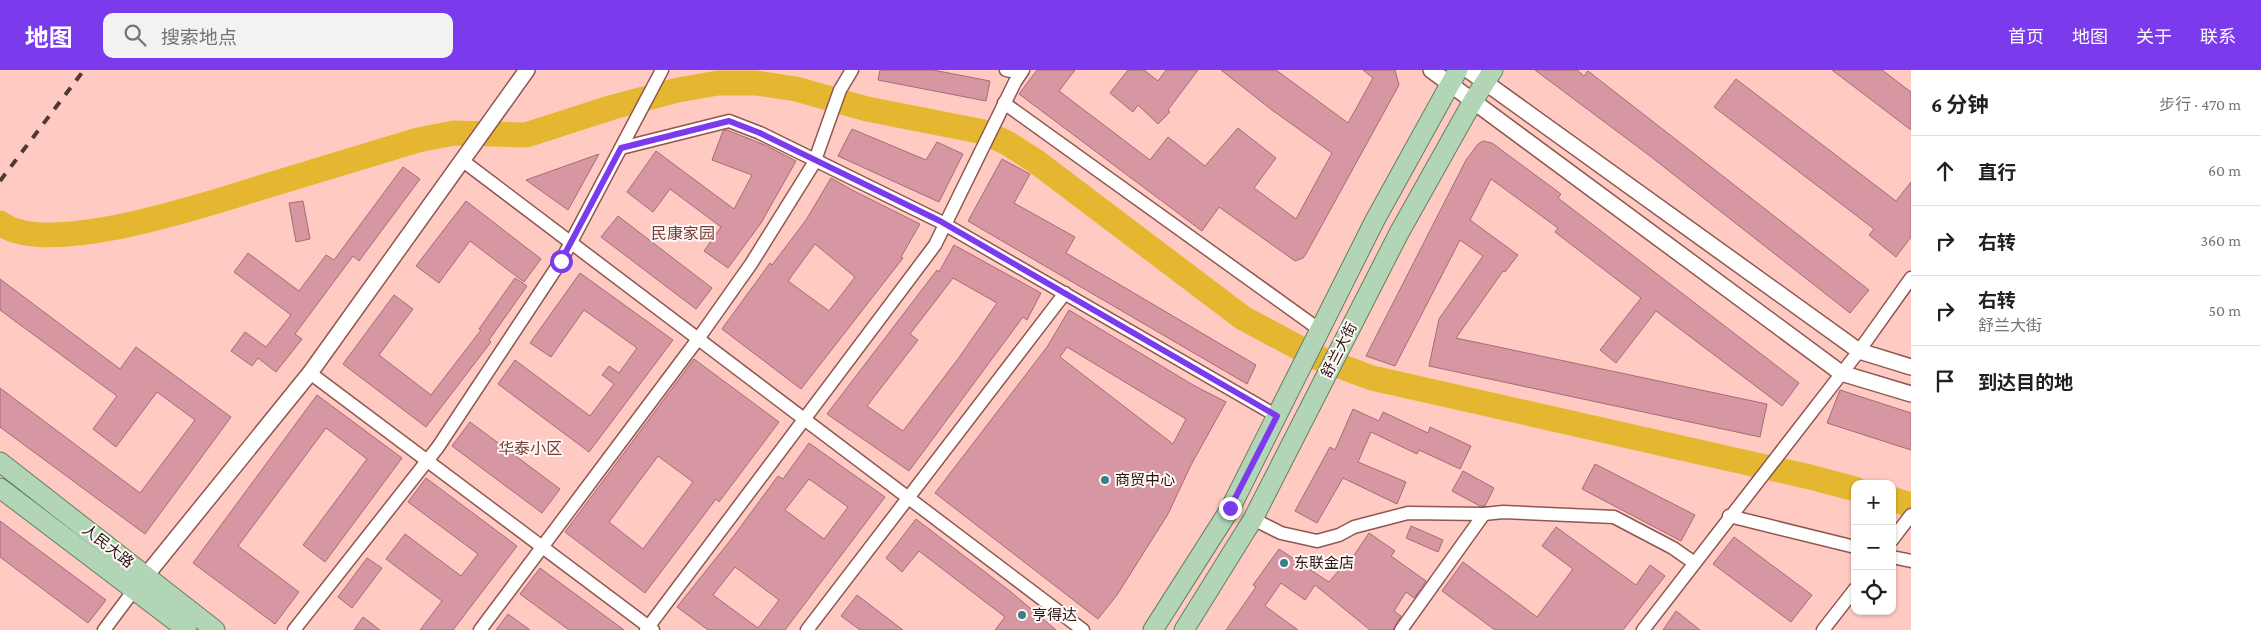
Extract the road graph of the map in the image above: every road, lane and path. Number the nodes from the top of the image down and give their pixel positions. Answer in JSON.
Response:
{"nodes":[{"id":1,"x":527,"y":70,"type":"edge"},
{"id":2,"x":852,"y":70,"type":"edge"},
{"id":3,"x":1006,"y":70,"type":"edge"},
{"id":4,"x":1431,"y":70,"type":"edge"},
{"id":5,"x":1468,"y":70,"type":"edge"},
{"id":6,"x":1022,"y":72,"type":"edge"},
{"id":7,"x":659,"y":73,"type":"edge"},
{"id":8,"x":1489,"y":76,"type":"edge"},
{"id":9,"x":1454,"y":77,"type":"edge"},
{"id":10,"x":1473,"y":102,"type":"junction"},
{"id":11,"x":1003,"y":106,"type":"junction"},
{"id":12,"x":622,"y":146,"type":"junction"},
{"id":13,"x":463,"y":161,"type":"junction"},
{"id":14,"x":814,"y":161,"type":"junction"},
{"id":15,"x":945,"y":224,"type":"junction"},
{"id":16,"x":570,"y":243,"type":"junction"},
{"id":17,"x":1911,"y":278,"type":"edge"},
{"id":18,"x":1065,"y":293,"type":"junction"},
{"id":19,"x":1319,"y":330,"type":"junction"},
{"id":20,"x":698,"y":339,"type":"junction"},
{"id":21,"x":1859,"y":351,"type":"junction"},
{"id":22,"x":1911,"y":367,"type":"edge"},
{"id":23,"x":310,"y":373,"type":"junction"},
{"id":24,"x":1842,"y":373,"type":"junction"},
{"id":25,"x":1911,"y":394,"type":"edge"},
{"id":26,"x":1277,"y":416,"type":"junction"},
{"id":27,"x":804,"y":419,"type":"junction"},
{"id":28,"x":427,"y":461,"type":"junction"},
{"id":29,"x":0,"y":462,"type":"edge"},
{"id":30,"x":0,"y":488,"type":"edge"},
{"id":31,"x":908,"y":498,"type":"junction"},
{"id":32,"x":1733,"y":512,"type":"junction"},
{"id":33,"x":1484,"y":514,"type":"junction"},
{"id":34,"x":1911,"y":516,"type":"edge"},
{"id":35,"x":1253,"y":519,"type":"junction"},
{"id":36,"x":1896,"y":535,"type":"edge"},
{"id":37,"x":1851,"y":546,"type":"edge"},
{"id":38,"x":542,"y":547,"type":"junction"},
{"id":39,"x":1896,"y":558,"type":"edge"},
{"id":40,"x":1911,"y":561,"type":"edge"},
{"id":41,"x":1693,"y":562,"type":"junction"},
{"id":42,"x":140,"y":583,"type":"junction"},
{"id":43,"x":1851,"y":594,"type":"edge"},
{"id":44,"x":649,"y":629,"type":"edge"},
{"id":45,"x":104,"y":630,"type":"edge"},
{"id":46,"x":187,"y":630,"type":"edge"},
{"id":47,"x":216,"y":630,"type":"edge"},
{"id":48,"x":294,"y":630,"type":"edge"},
{"id":49,"x":480,"y":630,"type":"edge"},
{"id":50,"x":807,"y":630,"type":"edge"},
{"id":51,"x":1083,"y":630,"type":"edge"},
{"id":52,"x":1153,"y":630,"type":"edge"},
{"id":53,"x":1184,"y":630,"type":"edge"},
{"id":54,"x":1401,"y":630,"type":"edge"},
{"id":55,"x":1643,"y":630,"type":"edge"},
{"id":56,"x":1823,"y":630,"type":"edge"}],
"edges":[{"from":1,"to":13,"type":"street"},
{"from":2,"to":14,"type":"street"},
{"from":3,"to":6,"type":"street"},
{"from":4,"to":9,"type":"street"},
{"from":5,"to":8,"type":"street"},
{"from":6,"to":11,"type":"street"},
{"from":7,"to":12,"type":"street"},
{"from":8,"to":10,"type":"main road","name":"舒兰大街"},
{"from":8,"to":21,"type":"street"},
{"from":9,"to":10,"type":"street"},
{"from":9,"to":19,"type":"main road","name":"舒兰大街"},
{"from":10,"to":24,"type":"street"},
{"from":10,"to":35,"type":"main road","name":"舒兰大街"},
{"from":11,"to":15,"type":"street"},
{"from":11,"to":19,"type":"street"},
{"from":12,"to":14,"type":"street"},
{"from":12,"to":16,"type":"street"},
{"from":13,"to":16,"type":"street"},
{"from":13,"to":23,"type":"street"},
{"from":14,"to":15,"type":"street"},
{"from":14,"to":20,"type":"street"},
{"from":15,"to":18,"type":"street"},
{"from":15,"to":27,"type":"street"},
{"from":16,"to":20,"type":"street"},
{"from":16,"to":28,"type":"street"},
{"from":17,"to":21,"type":"street"},
{"from":18,"to":26,"type":"street"},
{"from":18,"to":31,"type":"street"},
{"from":19,"to":26,"type":"main road","name":"舒兰大街"},
{"from":20,"to":27,"type":"street"},
{"from":20,"to":38,"type":"street"},
{"from":21,"to":22,"type":"street"},
{"from":21,"to":24,"type":"street"},
{"from":23,"to":28,"type":"street"},
{"from":23,"to":42,"type":"street"},
{"from":24,"to":25,"type":"street"},
{"from":24,"to":32,"type":"street"},
{"from":26,"to":52,"type":"main road","name":"舒兰大街"},
{"from":27,"to":31,"type":"street"},
{"from":27,"to":44,"type":"street"},
{"from":28,"to":38,"type":"street"},
{"from":28,"to":48,"type":"street"},
{"from":29,"to":42,"type":"main road","name":"人民大路"},
{"from":30,"to":42,"type":"main road","name":"人民大路"},
{"from":31,"to":50,"type":"street"},
{"from":31,"to":51,"type":"street"},
{"from":32,"to":37,"type":"street"},
{"from":32,"to":41,"type":"street"},
{"from":33,"to":35,"type":"street"},
{"from":33,"to":41,"type":"street"},
{"from":33,"to":54,"type":"street"},
{"from":34,"to":36,"type":"street"},
{"from":35,"to":53,"type":"main road","name":"舒兰大街"},
{"from":38,"to":44,"type":"street"},
{"from":38,"to":49,"type":"street"},
{"from":39,"to":40,"type":"street"},
{"from":41,"to":55,"type":"street"},
{"from":42,"to":45,"type":"street"},
{"from":42,"to":46,"type":"main road","name":"人民大路"},
{"from":42,"to":47,"type":"main road","name":"人民大路"},
{"from":43,"to":56,"type":"street"}]}
